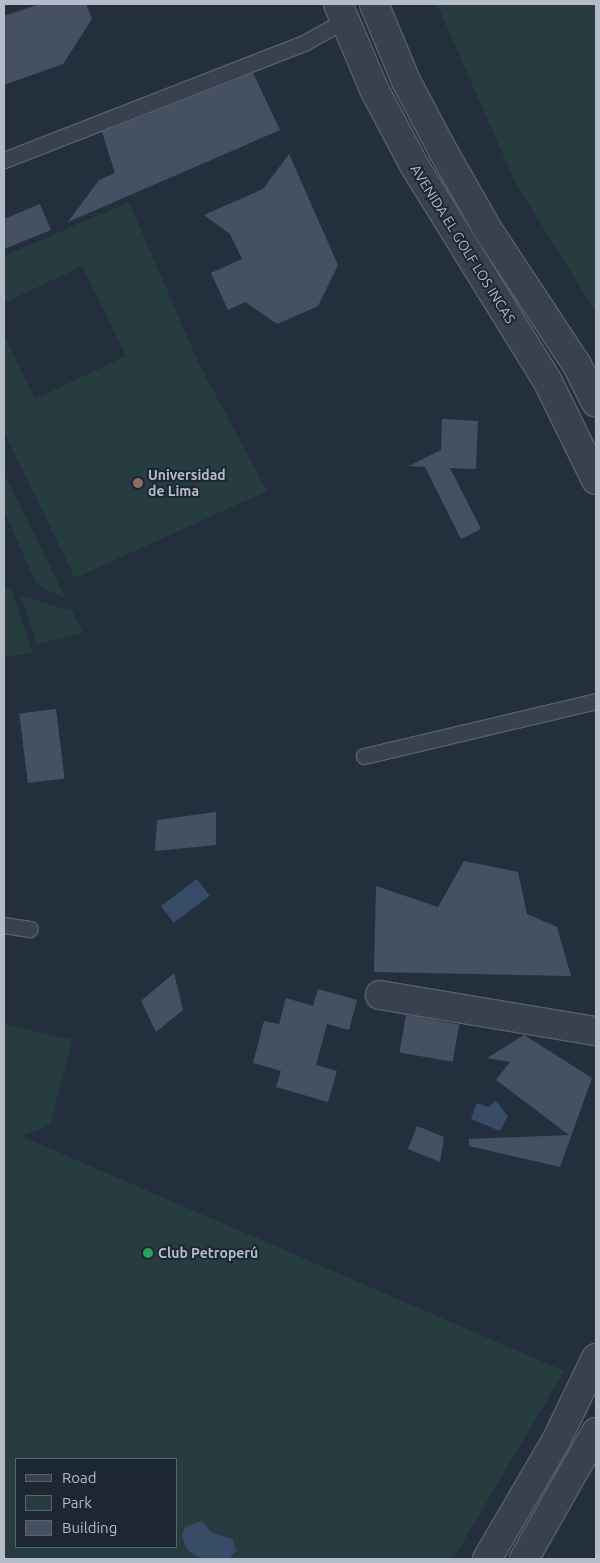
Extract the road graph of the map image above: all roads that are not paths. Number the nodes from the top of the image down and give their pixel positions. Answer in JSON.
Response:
{"nodes":[{"id":1,"x":374,"y":4,"type":"edge"},
{"id":2,"x":341,"y":12,"type":"edge"},
{"id":3,"x":4,"y":160,"type":"edge"},
{"id":4,"x":596,"y":403,"type":"edge"},
{"id":5,"x":596,"y":480,"type":"edge"},
{"id":6,"x":596,"y":701,"type":"edge"},
{"id":7,"x":364,"y":756,"type":"dead end"},
{"id":8,"x":4,"y":925,"type":"edge"},
{"id":9,"x":30,"y":929,"type":"dead end"},
{"id":10,"x":380,"y":996,"type":"dead end"},
{"id":11,"x":596,"y":1031,"type":"edge"},
{"id":12,"x":596,"y":1358,"type":"edge"},
{"id":13,"x":596,"y":1432,"type":"edge"},
{"id":14,"x":487,"y":1559,"type":"edge"},
{"id":15,"x":524,"y":1559,"type":"edge"}],
"edges":[{"from":1,"to":4,"type":"street"},
{"from":2,"to":3,"type":"lane"},
{"from":2,"to":5,"type":"street","name":"AVENIDA EL GOLF LOS INCAS"},
{"from":6,"to":7,"type":"lane"},
{"from":8,"to":9,"type":"lane"},
{"from":10,"to":11,"type":"street"},
{"from":12,"to":14,"type":"street"},
{"from":13,"to":15,"type":"street"}]}
